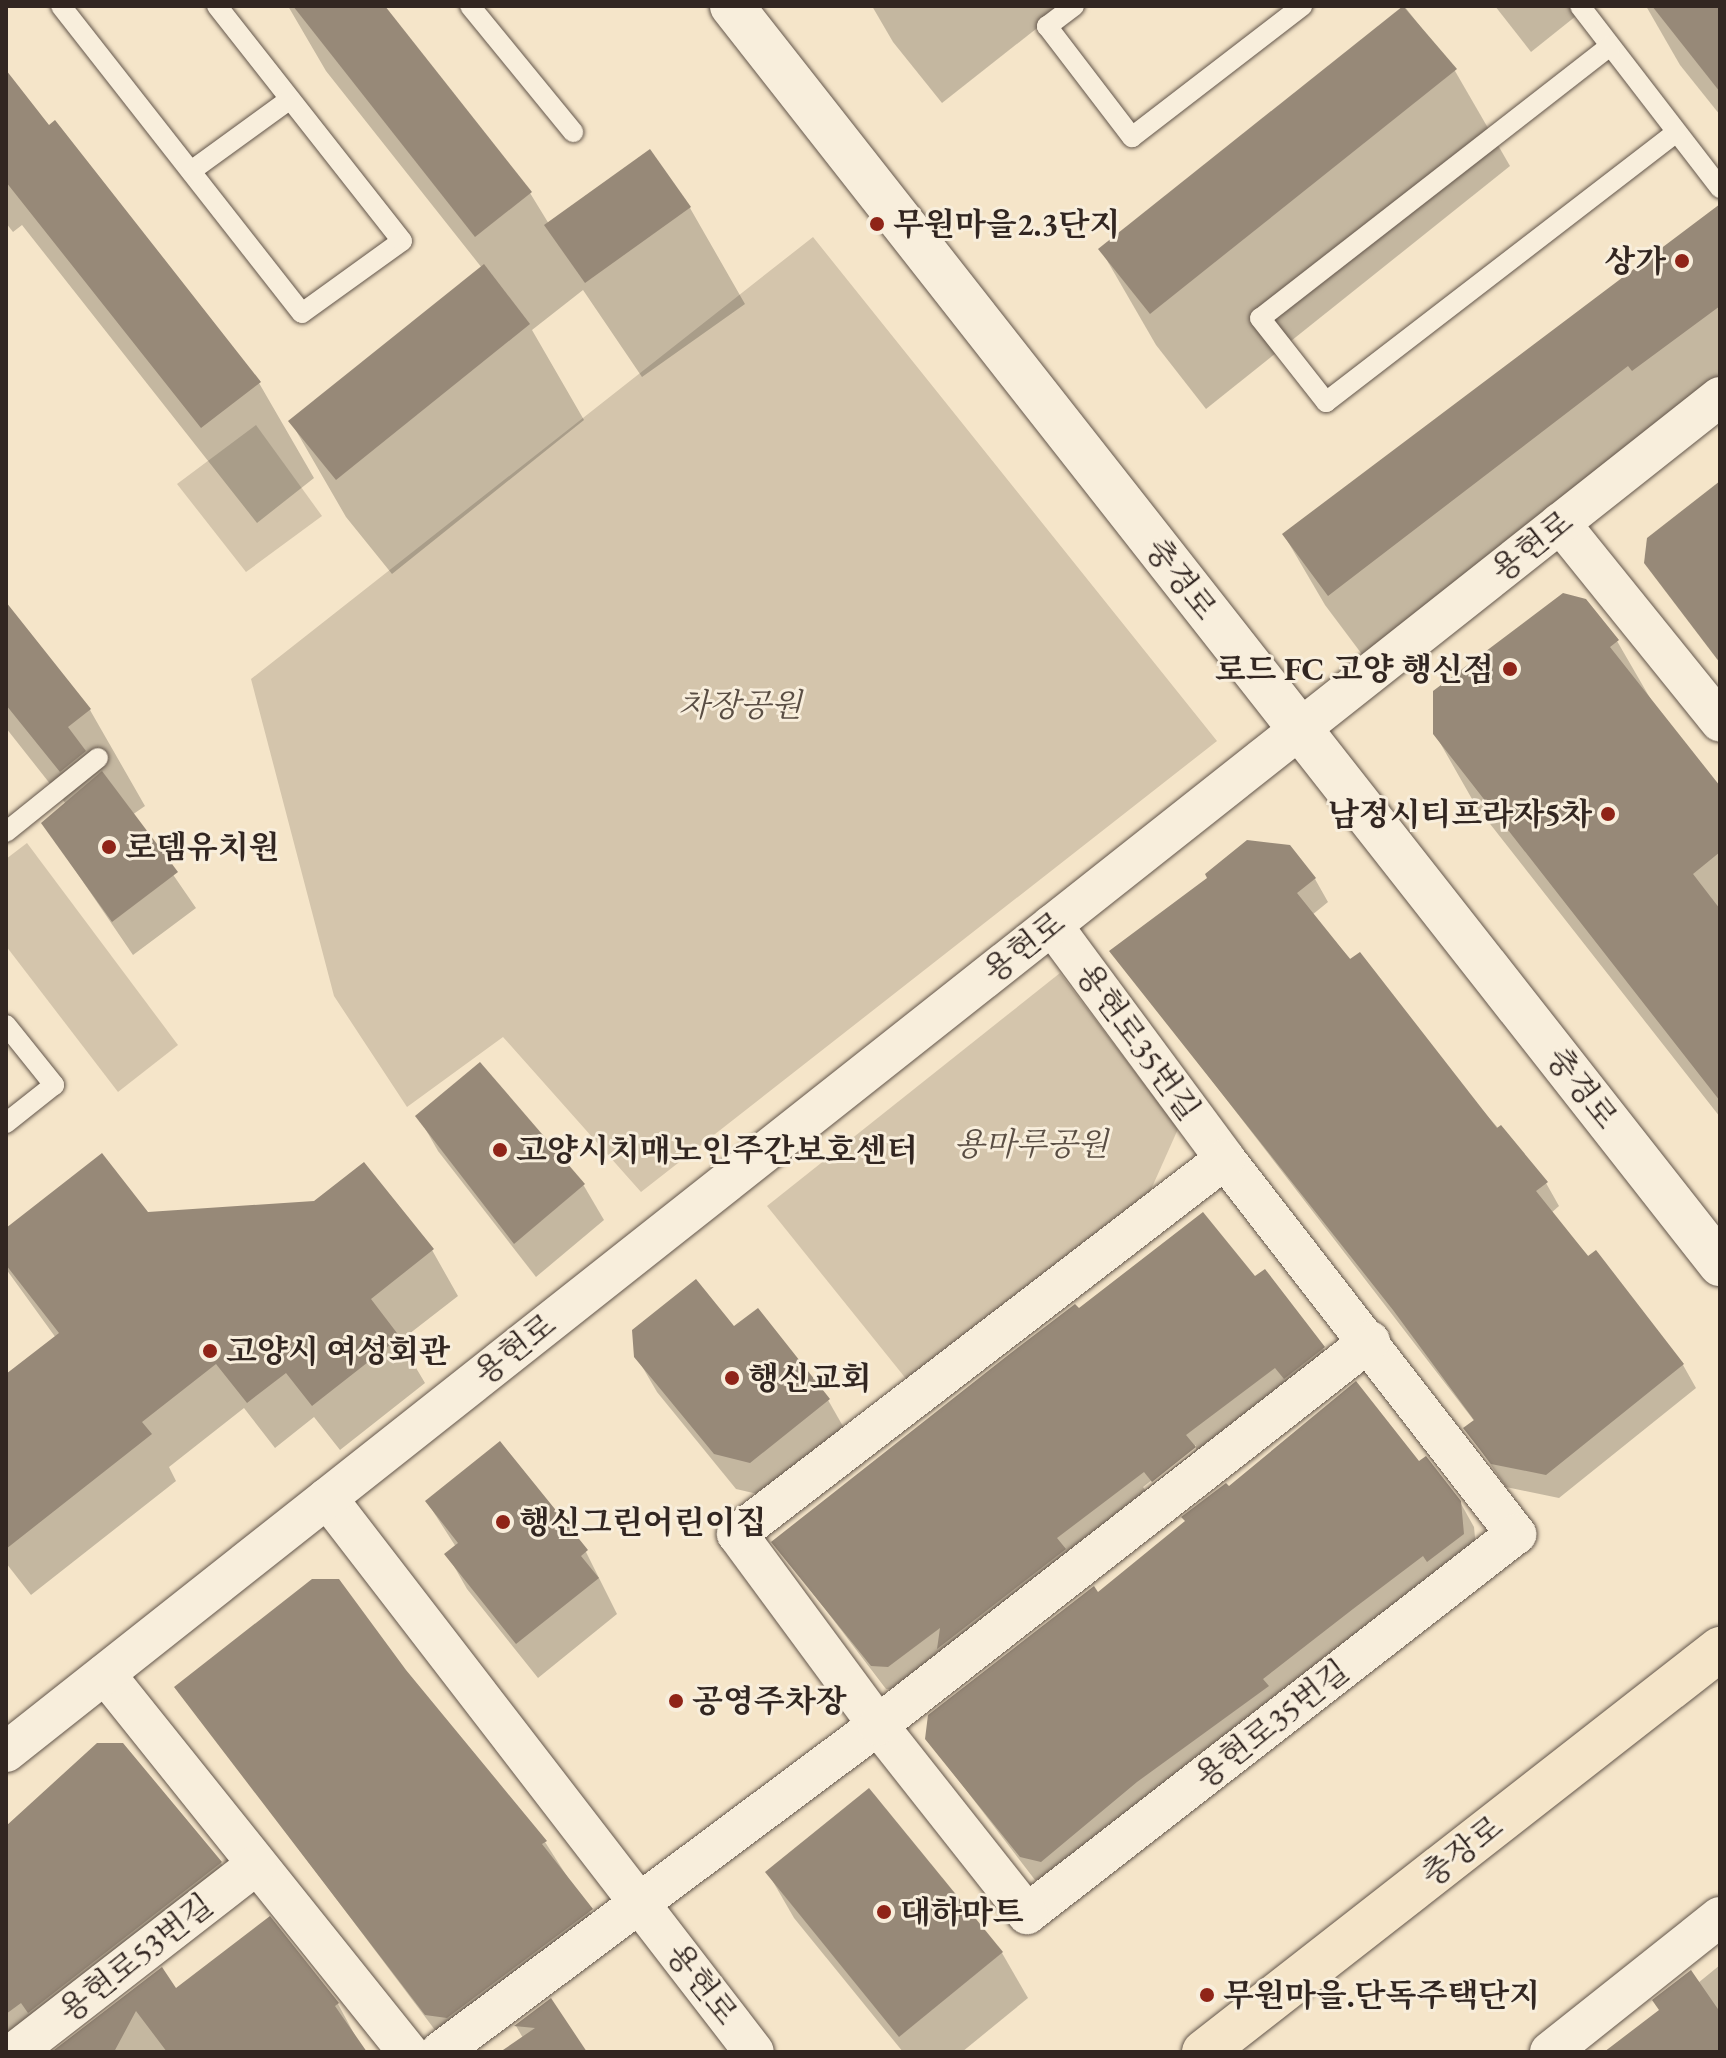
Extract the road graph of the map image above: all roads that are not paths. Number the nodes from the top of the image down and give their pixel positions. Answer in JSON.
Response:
{"nodes":[{"id":1,"x":61,"y":6,"type":"edge"},
{"id":2,"x":217,"y":6,"type":"edge"},
{"id":3,"x":470,"y":6,"type":"edge"},
{"id":4,"x":732,"y":6,"type":"edge"},
{"id":5,"x":1074,"y":6,"type":"edge"},
{"id":6,"x":1302,"y":6,"type":"edge"},
{"id":7,"x":1580,"y":6,"type":"edge"},
{"id":8,"x":1610,"y":46,"type":"junction"},
{"id":9,"x":290,"y":99,"type":"junction"},
{"id":10,"x":573,"y":132,"type":"dead end"},
{"id":11,"x":1676,"y":132,"type":"junction"},
{"id":12,"x":191,"y":171,"type":"junction"},
{"id":13,"x":1720,"y":188,"type":"edge"},
{"id":14,"x":1720,"y":397,"type":"edge"},
{"id":15,"x":1560,"y":523,"type":"junction"},
{"id":16,"x":1720,"y":721,"type":"edge"},
{"id":17,"x":1300,"y":729,"type":"junction"},
{"id":18,"x":98,"y":758,"type":"dead end"},
{"id":19,"x":6,"y":832,"type":"edge"},
{"id":20,"x":1052,"y":925,"type":"junction"},
{"id":21,"x":6,"y":1025,"type":"edge"},
{"id":22,"x":6,"y":1123,"type":"edge"},
{"id":23,"x":1225,"y":1159,"type":"junction"},
{"id":24,"x":1720,"y":1264,"type":"edge"},
{"id":25,"x":1370,"y":1341,"type":"junction"},
{"id":26,"x":327,"y":1498,"type":"junction"},
{"id":27,"x":1720,"y":1649,"type":"edge"},
{"id":28,"x":105,"y":1674,"type":"junction"},
{"id":29,"x":878,"y":1725,"type":"junction"},
{"id":30,"x":6,"y":1752,"type":"edge"},
{"id":31,"x":257,"y":1864,"type":"junction"},
{"id":32,"x":640,"y":1904,"type":"junction"},
{"id":33,"x":1720,"y":1917,"type":"edge"},
{"id":34,"x":15,"y":2052,"type":"edge"},
{"id":35,"x":408,"y":2052,"type":"edge"},
{"id":36,"x":440,"y":2052,"type":"edge"},
{"id":37,"x":754,"y":2052,"type":"edge"},
{"id":38,"x":1204,"y":2052,"type":"edge"},
{"id":39,"x":1550,"y":2052,"type":"edge"}],
"edges":[{"from":1,"to":12,"type":"lane"},
{"from":2,"to":9,"type":"lane"},
{"from":3,"to":10,"type":"lane"},
{"from":4,"to":17,"type":"main road","name":"충경로"},
{"from":5,"to":6,"type":"lane"},
{"from":7,"to":8,"type":"lane"},
{"from":8,"to":11,"type":"lane"},
{"from":8,"to":11,"type":"lane"},
{"from":9,"to":12,"type":"lane"},
{"from":9,"to":12,"type":"lane"},
{"from":11,"to":13,"type":"lane"},
{"from":14,"to":15,"type":"street","name":"용현로"},
{"from":15,"to":16,"type":"street"},
{"from":15,"to":17,"type":"street","name":"용현로"},
{"from":17,"to":20,"type":"street","name":"용현로"},
{"from":17,"to":24,"type":"main road","name":"충경로"},
{"from":18,"to":19,"type":"lane"},
{"from":20,"to":23,"type":"street","name":"용현로35번길"},
{"from":20,"to":26,"type":"street","name":"용현로"},
{"from":21,"to":22,"type":"lane"},
{"from":23,"to":25,"type":"street","name":"용현로35번길"},
{"from":23,"to":29,"type":"street","name":"용현로35번길"},
{"from":25,"to":29,"type":"street"},
{"from":25,"to":29,"type":"street","name":"용현로35번길"},
{"from":26,"to":28,"type":"street","name":"용현로"},
{"from":26,"to":32,"type":"street","name":"용현로"},
{"from":27,"to":38,"type":"main road","name":"충장로"},
{"from":28,"to":30,"type":"street","name":"용현로"},
{"from":28,"to":31,"type":"street"},
{"from":29,"to":32,"type":"street"},
{"from":31,"to":34,"type":"street","name":"용현로53번길"},
{"from":31,"to":35,"type":"street"},
{"from":32,"to":36,"type":"street"},
{"from":32,"to":37,"type":"street","name":"용현로"},
{"from":33,"to":39,"type":"street"}]}
